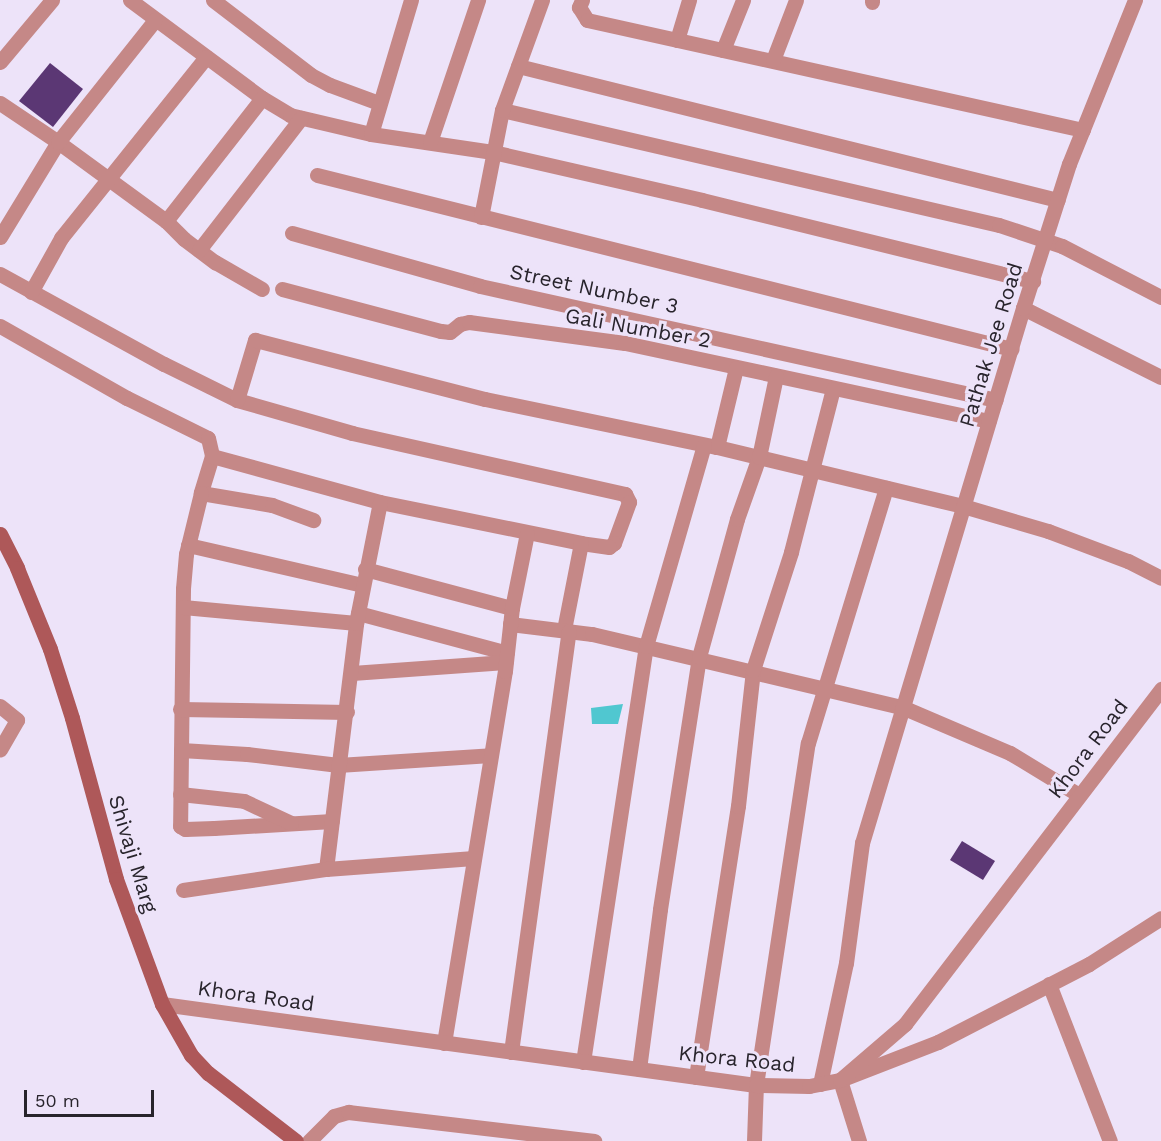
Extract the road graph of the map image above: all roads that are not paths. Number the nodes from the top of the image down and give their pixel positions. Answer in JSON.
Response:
{"nodes":[{"id":1,"x":130,"y":0,"type":"edge"},
{"id":2,"x":213,"y":0,"type":"edge"},
{"id":3,"x":411,"y":0,"type":"edge"},
{"id":4,"x":478,"y":0,"type":"edge"},
{"id":5,"x":542,"y":0,"type":"edge"},
{"id":6,"x":582,"y":0,"type":"edge"},
{"id":7,"x":689,"y":0,"type":"edge"},
{"id":8,"x":743,"y":0,"type":"edge"},
{"id":9,"x":796,"y":0,"type":"edge"},
{"id":10,"x":1135,"y":0,"type":"edge"},
{"id":11,"x":42,"y":3,"type":"edge"},
{"id":12,"x":155,"y":20,"type":"junction"},
{"id":13,"x":677,"y":40,"type":"junction"},
{"id":14,"x":723,"y":50,"type":"junction"},
{"id":15,"x":206,"y":57,"type":"junction"},
{"id":16,"x":772,"y":60,"type":"junction"},
{"id":17,"x":0,"y":62,"type":"edge"},
{"id":18,"x":518,"y":66,"type":"junction"},
{"id":19,"x":262,"y":98,"type":"junction"},
{"id":20,"x":0,"y":103,"type":"edge"},
{"id":21,"x":379,"y":103,"type":"junction"},
{"id":22,"x":502,"y":110,"type":"junction"},
{"id":23,"x":301,"y":118,"type":"junction"},
{"id":24,"x":1083,"y":130,"type":"junction"},
{"id":25,"x":371,"y":134,"type":"junction"},
{"id":26,"x":58,"y":142,"type":"junction"},
{"id":27,"x":430,"y":142,"type":"junction"},
{"id":28,"x":493,"y":152,"type":"junction"},
{"id":29,"x":317,"y":174,"type":"dead end"},
{"id":30,"x":108,"y":178,"type":"junction"},
{"id":31,"x":1058,"y":200,"type":"junction"},
{"id":32,"x":481,"y":217,"type":"junction"},
{"id":33,"x":166,"y":221,"type":"junction"},
{"id":34,"x":291,"y":233,"type":"dead end"},
{"id":35,"x":0,"y":237,"type":"edge"},
{"id":36,"x":1046,"y":240,"type":"junction"},
{"id":37,"x":199,"y":250,"type":"junction"},
{"id":38,"x":0,"y":274,"type":"edge"},
{"id":39,"x":1033,"y":281,"type":"junction"},
{"id":40,"x":262,"y":289,"type":"dead end"},
{"id":41,"x":282,"y":289,"type":"dead end"},
{"id":42,"x":31,"y":292,"type":"junction"},
{"id":43,"x":1161,"y":297,"type":"edge"},
{"id":44,"x":1023,"y":308,"type":"junction"},
{"id":45,"x":0,"y":326,"type":"edge"},
{"id":46,"x":1012,"y":349,"type":"junction"},
{"id":47,"x":736,"y":368,"type":"junction"},
{"id":48,"x":776,"y":376,"type":"junction"},
{"id":49,"x":1161,"y":377,"type":"edge"},
{"id":50,"x":833,"y":388,"type":"junction"},
{"id":51,"x":237,"y":400,"type":"junction"},
{"id":52,"x":996,"y":400,"type":"junction"},
{"id":53,"x":989,"y":421,"type":"junction"},
{"id":54,"x":710,"y":446,"type":"junction"},
{"id":55,"x":212,"y":456,"type":"junction"},
{"id":56,"x":759,"y":457,"type":"junction"},
{"id":57,"x":813,"y":471,"type":"junction"},
{"id":58,"x":886,"y":488,"type":"junction"},
{"id":59,"x":201,"y":493,"type":"junction"},
{"id":60,"x":380,"y":502,"type":"junction"},
{"id":61,"x":963,"y":506,"type":"junction"},
{"id":62,"x":313,"y":520,"type":"dead end"},
{"id":63,"x":527,"y":533,"type":"junction"},
{"id":64,"x":0,"y":534,"type":"edge"},
{"id":65,"x":581,"y":543,"type":"junction"},
{"id":66,"x":188,"y":545,"type":"junction"},
{"id":67,"x":365,"y":569,"type":"junction"},
{"id":68,"x":1161,"y":578,"type":"edge"},
{"id":69,"x":362,"y":585,"type":"junction"},
{"id":70,"x":183,"y":607,"type":"junction"},
{"id":71,"x":512,"y":608,"type":"junction"},
{"id":72,"x":357,"y":618,"type":"junction"},
{"id":73,"x":510,"y":624,"type":"junction"},
{"id":74,"x":566,"y":631,"type":"junction"},
{"id":75,"x":646,"y":646,"type":"junction"},
{"id":76,"x":699,"y":657,"type":"junction"},
{"id":77,"x":506,"y":658,"type":"junction"},
{"id":78,"x":753,"y":670,"type":"junction"},
{"id":79,"x":352,"y":674,"type":"junction"},
{"id":80,"x":824,"y":688,"type":"junction"},
{"id":81,"x":1161,"y":688,"type":"edge"},
{"id":82,"x":0,"y":706,"type":"edge"},
{"id":83,"x":902,"y":707,"type":"junction"},
{"id":84,"x":180,"y":709,"type":"junction"},
{"id":85,"x":347,"y":712,"type":"junction"},
{"id":86,"x":0,"y":749,"type":"edge"},
{"id":87,"x":181,"y":750,"type":"junction"},
{"id":88,"x":491,"y":756,"type":"junction"},
{"id":89,"x":338,"y":765,"type":"junction"},
{"id":90,"x":180,"y":794,"type":"junction"},
{"id":91,"x":1079,"y":795,"type":"junction"},
{"id":92,"x":332,"y":820,"type":"junction"},
{"id":93,"x":291,"y":823,"type":"junction"},
{"id":94,"x":474,"y":858,"type":"junction"},
{"id":95,"x":326,"y":869,"type":"junction"},
{"id":96,"x":183,"y":890,"type":"dead end"},
{"id":97,"x":1161,"y":918,"type":"edge"},
{"id":98,"x":1049,"y":984,"type":"junction"},
{"id":99,"x":162,"y":1004,"type":"junction"},
{"id":100,"x":444,"y":1043,"type":"junction"},
{"id":101,"x":511,"y":1052,"type":"junction"},
{"id":102,"x":583,"y":1062,"type":"junction"},
{"id":103,"x":639,"y":1069,"type":"junction"},
{"id":104,"x":696,"y":1077,"type":"junction"},
{"id":105,"x":840,"y":1080,"type":"junction"},
{"id":106,"x":820,"y":1084,"type":"junction"},
{"id":107,"x":756,"y":1085,"type":"junction"},
{"id":108,"x":296,"y":1141,"type":"edge"},
{"id":109,"x":309,"y":1141,"type":"edge"},
{"id":110,"x":594,"y":1141,"type":"edge"},
{"id":111,"x":754,"y":1141,"type":"edge"},
{"id":112,"x":859,"y":1141,"type":"edge"},
{"id":113,"x":1110,"y":1141,"type":"edge"}],
"edges":[{"from":1,"to":12,"type":"street"},
{"from":2,"to":21,"type":"street"},
{"from":3,"to":21,"type":"street"},
{"from":4,"to":27,"type":"street"},
{"from":5,"to":18,"type":"street"},
{"from":6,"to":13,"type":"street"},
{"from":7,"to":13,"type":"street"},
{"from":8,"to":14,"type":"street"},
{"from":9,"to":16,"type":"street"},
{"from":10,"to":24,"type":"street","name":"Pathak Jee Road"},
{"from":11,"to":17,"type":"street"},
{"from":12,"to":15,"type":"street"},
{"from":12,"to":26,"type":"street"},
{"from":13,"to":14,"type":"street"},
{"from":14,"to":16,"type":"street"},
{"from":15,"to":19,"type":"street"},
{"from":15,"to":30,"type":"street"},
{"from":16,"to":24,"type":"street"},
{"from":18,"to":22,"type":"street"},
{"from":18,"to":31,"type":"street"},
{"from":19,"to":23,"type":"street"},
{"from":19,"to":33,"type":"street"},
{"from":20,"to":26,"type":"street"},
{"from":21,"to":25,"type":"street"},
{"from":22,"to":28,"type":"street"},
{"from":22,"to":36,"type":"street"},
{"from":23,"to":25,"type":"street"},
{"from":23,"to":37,"type":"street"},
{"from":24,"to":31,"type":"street","name":"Pathak Jee Road"},
{"from":25,"to":27,"type":"street"},
{"from":26,"to":30,"type":"street"},
{"from":26,"to":35,"type":"street"},
{"from":27,"to":28,"type":"street"},
{"from":28,"to":32,"type":"street"},
{"from":28,"to":39,"type":"street"},
{"from":29,"to":32,"type":"street"},
{"from":30,"to":33,"type":"street"},
{"from":30,"to":42,"type":"street"},
{"from":31,"to":36,"type":"street","name":"Pathak Jee Road"},
{"from":32,"to":46,"type":"street"},
{"from":33,"to":37,"type":"street"},
{"from":34,"to":52,"type":"street","name":"Street Number 3"},
{"from":36,"to":39,"type":"street","name":"Pathak Jee Road"},
{"from":36,"to":43,"type":"street"},
{"from":37,"to":40,"type":"street"},
{"from":38,"to":42,"type":"street"},
{"from":39,"to":44,"type":"street","name":"Pathak Jee Road"},
{"from":41,"to":47,"type":"street","name":"Gali Number 2"},
{"from":42,"to":51,"type":"street"},
{"from":44,"to":46,"type":"street","name":"Pathak Jee Road"},
{"from":44,"to":49,"type":"street"},
{"from":45,"to":55,"type":"street"},
{"from":46,"to":52,"type":"street","name":"Pathak Jee Road"},
{"from":47,"to":48,"type":"street","name":"Gali Number 2"},
{"from":47,"to":54,"type":"street"},
{"from":48,"to":50,"type":"street","name":"Gali Number 2"},
{"from":48,"to":56,"type":"street"},
{"from":50,"to":53,"type":"street","name":"Gali Number 2"},
{"from":50,"to":57,"type":"street"},
{"from":51,"to":54,"type":"street"},
{"from":51,"to":65,"type":"street"},
{"from":52,"to":53,"type":"street","name":"Pathak Jee Road"},
{"from":53,"to":61,"type":"street","name":"Pathak Jee Road"},
{"from":54,"to":56,"type":"street"},
{"from":54,"to":75,"type":"street"},
{"from":55,"to":59,"type":"street"},
{"from":55,"to":60,"type":"street"},
{"from":56,"to":57,"type":"street"},
{"from":56,"to":76,"type":"street"},
{"from":57,"to":58,"type":"street"},
{"from":57,"to":78,"type":"street"},
{"from":58,"to":61,"type":"street"},
{"from":58,"to":80,"type":"street"},
{"from":59,"to":62,"type":"street"},
{"from":59,"to":66,"type":"street"},
{"from":60,"to":63,"type":"street"},
{"from":60,"to":67,"type":"street"},
{"from":61,"to":68,"type":"street"},
{"from":61,"to":83,"type":"street","name":"Pathak Jee Road"},
{"from":63,"to":65,"type":"street"},
{"from":63,"to":71,"type":"street"},
{"from":64,"to":99,"type":"main road","name":"Shivaji Marg"},
{"from":65,"to":74,"type":"street"},
{"from":66,"to":69,"type":"street"},
{"from":66,"to":70,"type":"street"},
{"from":67,"to":69,"type":"street"},
{"from":67,"to":71,"type":"street"},
{"from":69,"to":72,"type":"street"},
{"from":70,"to":72,"type":"street"},
{"from":70,"to":84,"type":"street"},
{"from":71,"to":73,"type":"street"},
{"from":72,"to":77,"type":"street"},
{"from":72,"to":79,"type":"street"},
{"from":73,"to":74,"type":"street"},
{"from":73,"to":77,"type":"street"},
{"from":74,"to":75,"type":"street"},
{"from":74,"to":101,"type":"street"},
{"from":75,"to":76,"type":"street"},
{"from":75,"to":102,"type":"street"},
{"from":76,"to":78,"type":"street"},
{"from":76,"to":103,"type":"street"},
{"from":77,"to":79,"type":"street"},
{"from":77,"to":88,"type":"street"},
{"from":78,"to":80,"type":"street"},
{"from":78,"to":104,"type":"street"},
{"from":79,"to":85,"type":"street"},
{"from":80,"to":83,"type":"street"},
{"from":80,"to":107,"type":"street"},
{"from":81,"to":91,"type":"street","name":"Khora Road"},
{"from":82,"to":86,"type":"street"},
{"from":83,"to":91,"type":"street"},
{"from":83,"to":106,"type":"street","name":"Pathak Jee Road"},
{"from":84,"to":85,"type":"street"},
{"from":84,"to":87,"type":"street"},
{"from":85,"to":89,"type":"street"},
{"from":87,"to":89,"type":"street"},
{"from":87,"to":90,"type":"street"},
{"from":88,"to":89,"type":"street"},
{"from":88,"to":94,"type":"street"},
{"from":89,"to":92,"type":"street"},
{"from":90,"to":93,"type":"street"},
{"from":90,"to":93,"type":"street"},
{"from":91,"to":105,"type":"street","name":"Khora Road"},
{"from":92,"to":93,"type":"street"},
{"from":92,"to":95,"type":"street"},
{"from":94,"to":95,"type":"street"},
{"from":94,"to":100,"type":"street"},
{"from":95,"to":96,"type":"street"},
{"from":97,"to":98,"type":"street"},
{"from":98,"to":105,"type":"street"},
{"from":98,"to":113,"type":"street"},
{"from":99,"to":100,"type":"street","name":"Khora Road"},
{"from":99,"to":108,"type":"main road","name":"Shivaji Marg"},
{"from":100,"to":101,"type":"street","name":"Khora Road"},
{"from":101,"to":102,"type":"street","name":"Khora Road"},
{"from":102,"to":103,"type":"street","name":"Khora Road"},
{"from":103,"to":104,"type":"street","name":"Khora Road"},
{"from":104,"to":107,"type":"street","name":"Khora Road"},
{"from":105,"to":106,"type":"street","name":"Khora Road"},
{"from":105,"to":112,"type":"street"},
{"from":106,"to":107,"type":"street","name":"Khora Road"},
{"from":107,"to":111,"type":"street"},
{"from":109,"to":110,"type":"street"}]}
